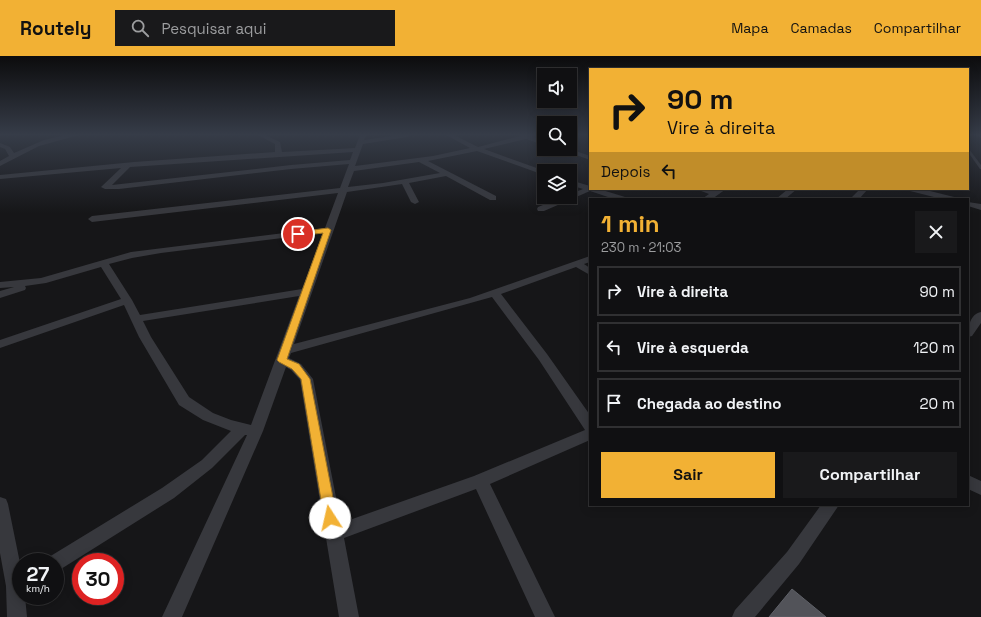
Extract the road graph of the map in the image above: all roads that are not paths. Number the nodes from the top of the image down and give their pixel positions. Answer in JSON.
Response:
{"nodes":[{"id":1,"x":180,"y":161,"type":"edge"},
{"id":2,"x":353,"y":161,"type":"edge"},
{"id":3,"x":407,"y":161,"type":"edge"},
{"id":4,"x":423,"y":161,"type":"edge"},
{"id":5,"x":511,"y":161,"type":"edge"},
{"id":6,"x":128,"y":165,"type":"junction"},
{"id":7,"x":351,"y":166,"type":"junction"},
{"id":8,"x":537,"y":170,"type":"edge"},
{"id":9,"x":446,"y":174,"type":"junction"},
{"id":10,"x":0,"y":177,"type":"edge"},
{"id":11,"x":405,"y":182,"type":"junction"},
{"id":12,"x":577,"y":185,"type":"edge"},
{"id":13,"x":343,"y":188,"type":"junction"},
{"id":14,"x":589,"y":189,"type":"joint"},
{"id":15,"x":592,"y":190,"type":"edge"},
{"id":16,"x":792,"y":190,"type":"edge"},
{"id":17,"x":863,"y":190,"type":"edge"},
{"id":18,"x":916,"y":190,"type":"edge"},
{"id":19,"x":718,"y":191,"type":"edge"},
{"id":20,"x":938,"y":197,"type":"edge"},
{"id":21,"x":492,"y":198,"type":"dead end"},
{"id":22,"x":619,"y":198,"type":"edge"},
{"id":23,"x":708,"y":198,"type":"edge"},
{"id":24,"x":781,"y":198,"type":"edge"},
{"id":25,"x":855,"y":198,"type":"edge"},
{"id":26,"x":415,"y":202,"type":"dead end"},
{"id":27,"x":969,"y":204,"type":"edge"},
{"id":28,"x":981,"y":207,"type":"edge"},
{"id":29,"x":541,"y":209,"type":"dead end"},
{"id":30,"x":92,"y":219,"type":"dead end"},
{"id":31,"x":328,"y":230,"type":"junction"},
{"id":32,"x":589,"y":259,"type":"edge"},
{"id":33,"x":103,"y":263,"type":"junction"},
{"id":34,"x":577,"y":264,"type":"junction"},
{"id":35,"x":589,"y":271,"type":"edge"},
{"id":36,"x":64,"y":275,"type":"junction"},
{"id":37,"x":0,"y":285,"type":"edge"},
{"id":38,"x":305,"y":292,"type":"junction"},
{"id":39,"x":494,"y":293,"type":"junction"},
{"id":40,"x":0,"y":295,"type":"edge"},
{"id":41,"x":127,"y":300,"type":"junction"},
{"id":42,"x":981,"y":315,"type":"edge"},
{"id":43,"x":137,"y":319,"type":"junction"},
{"id":44,"x":969,"y":332,"type":"edge"},
{"id":45,"x":0,"y":344,"type":"edge"},
{"id":46,"x":283,"y":355,"type":"junction"},
{"id":47,"x":589,"y":425,"type":"edge"},
{"id":48,"x":249,"y":430,"type":"junction"},
{"id":49,"x":589,"y":434,"type":"edge"},
{"id":50,"x":480,"y":481,"type":"junction"},
{"id":51,"x":969,"y":482,"type":"edge"},
{"id":52,"x":981,"y":488,"type":"edge"},
{"id":53,"x":0,"y":504,"type":"edge"},
{"id":54,"x":830,"y":506,"type":"edge"},
{"id":55,"x":333,"y":534,"type":"junction"},
{"id":56,"x":5,"y":556,"type":"edge"},
{"id":57,"x":64,"y":557,"type":"edge"},
{"id":58,"x":12,"y":571,"type":"edge"},
{"id":59,"x":18,"y":605,"type":"edge"},
{"id":60,"x":18,"y":617,"type":"edge"},
{"id":61,"x":172,"y":617,"type":"edge"},
{"id":62,"x":349,"y":617,"type":"edge"},
{"id":63,"x":545,"y":617,"type":"edge"},
{"id":64,"x":742,"y":617,"type":"edge"}],
"edges":[{"from":1,"to":6,"type":"street"},
{"from":2,"to":7,"type":"street"},
{"from":3,"to":7,"type":"street"},
{"from":4,"to":9,"type":"street"},
{"from":5,"to":8,"type":"street"},
{"from":6,"to":7,"type":"street"},
{"from":6,"to":10,"type":"street"},
{"from":7,"to":13,"type":"street"},
{"from":9,"to":11,"type":"street"},
{"from":9,"to":21,"type":"street"},
{"from":11,"to":13,"type":"street"},
{"from":11,"to":26,"type":"street"},
{"from":12,"to":14,"type":"street"},
{"from":13,"to":30,"type":"street"},
{"from":13,"to":31,"type":"street"},
{"from":14,"to":29,"type":"street"},
{"from":15,"to":22,"type":"street"},
{"from":16,"to":24,"type":"street"},
{"from":17,"to":25,"type":"street"},
{"from":18,"to":20,"type":"street"},
{"from":19,"to":23,"type":"street"},
{"from":27,"to":28,"type":"street"},
{"from":31,"to":33,"type":"street"},
{"from":31,"to":38,"type":"street"},
{"from":32,"to":34,"type":"street"},
{"from":33,"to":36,"type":"street"},
{"from":33,"to":41,"type":"street"},
{"from":34,"to":35,"type":"street"},
{"from":34,"to":39,"type":"street"},
{"from":36,"to":37,"type":"street"},
{"from":36,"to":40,"type":"street"},
{"from":38,"to":43,"type":"street"},
{"from":38,"to":46,"type":"street"},
{"from":39,"to":46,"type":"street"},
{"from":39,"to":47,"type":"street"},
{"from":41,"to":43,"type":"street"},
{"from":41,"to":45,"type":"street"},
{"from":42,"to":44,"type":"street"},
{"from":43,"to":48,"type":"street"},
{"from":46,"to":48,"type":"street"},
{"from":46,"to":55,"type":"street"},
{"from":48,"to":57,"type":"street"},
{"from":48,"to":61,"type":"street"},
{"from":49,"to":50,"type":"street"},
{"from":50,"to":55,"type":"street"},
{"from":50,"to":63,"type":"street"},
{"from":51,"to":52,"type":"street"},
{"from":53,"to":56,"type":"street"},
{"from":54,"to":64,"type":"street"},
{"from":55,"to":62,"type":"street"},
{"from":56,"to":58,"type":"street"},
{"from":59,"to":60,"type":"street"}]}
